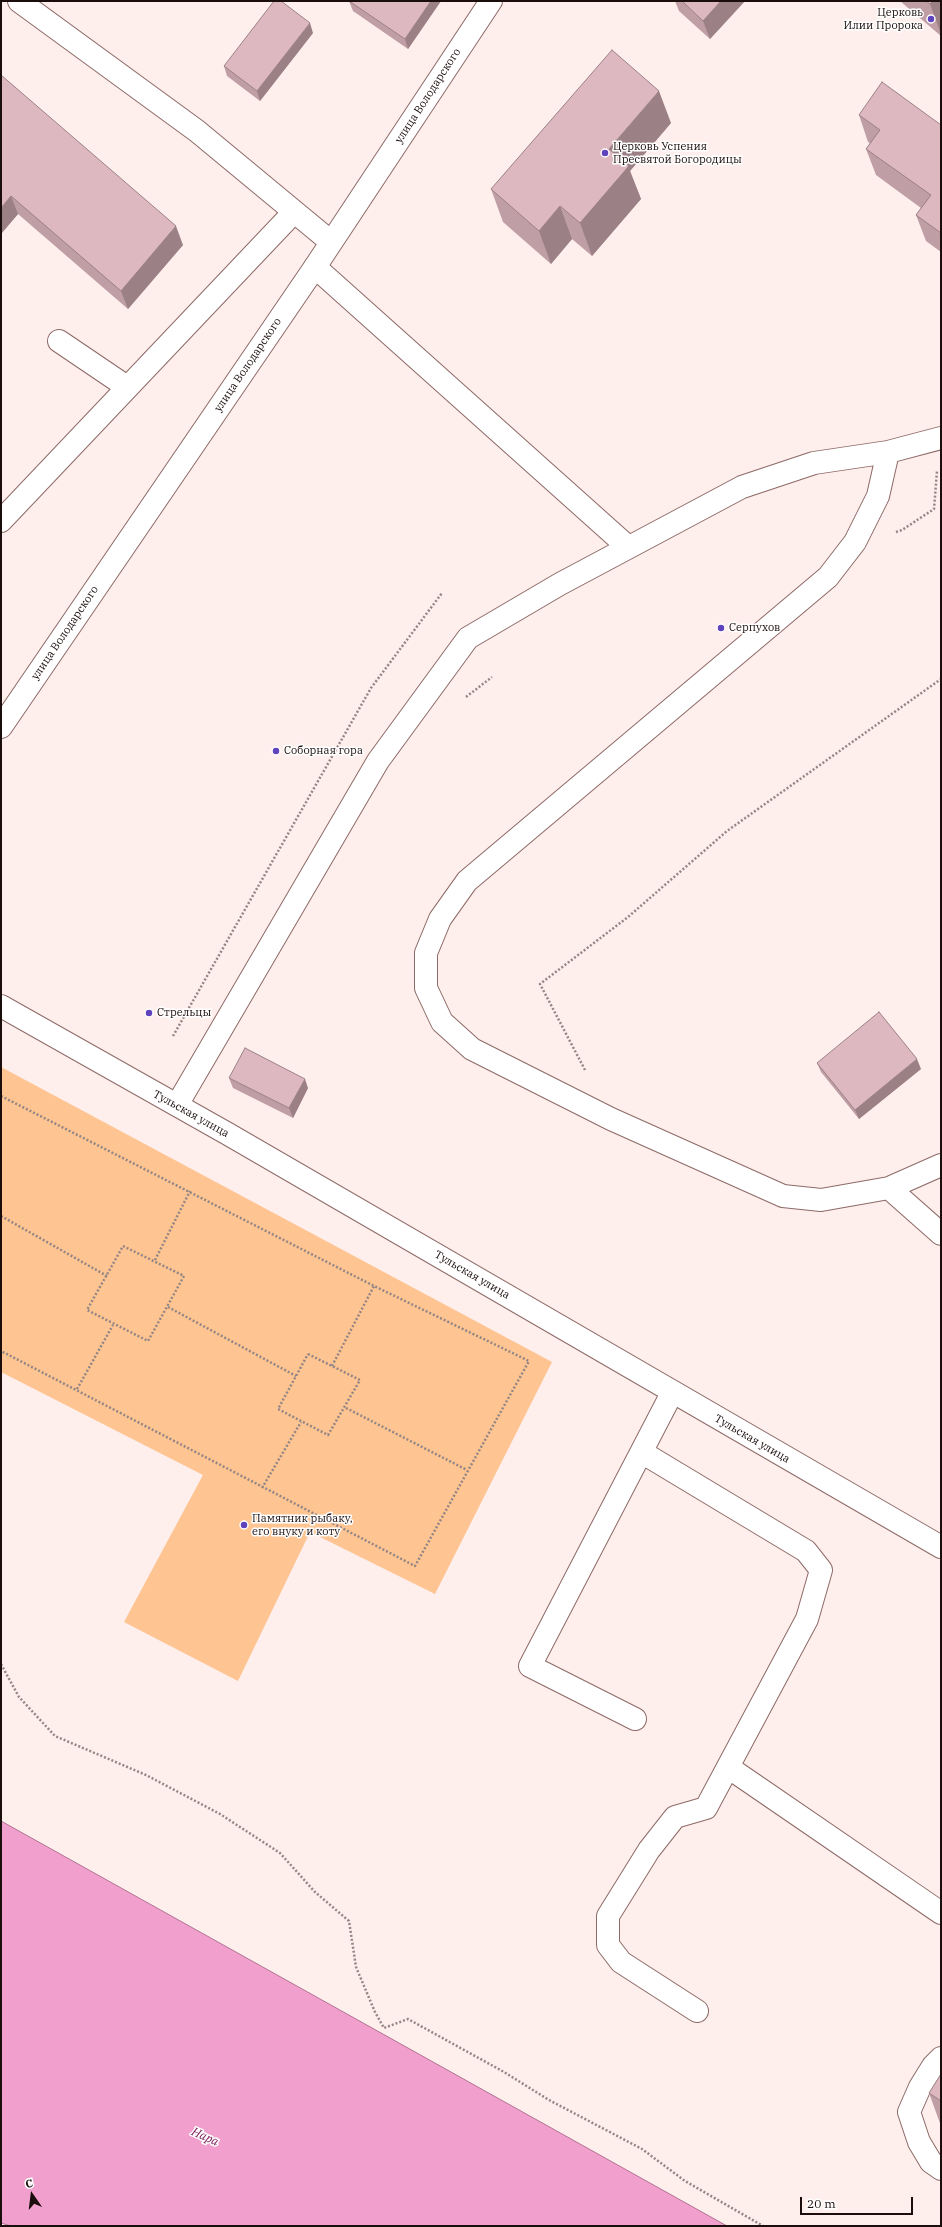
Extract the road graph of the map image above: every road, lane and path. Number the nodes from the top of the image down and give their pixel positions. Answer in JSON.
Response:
{"nodes":[{"id":1,"x":19,"y":1,"type":"edge"},
{"id":2,"x":491,"y":1,"type":"edge"},
{"id":3,"x":294,"y":212,"type":"junction"},
{"id":4,"x":331,"y":242,"type":"junction"},
{"id":5,"x":315,"y":267,"type":"junction"},
{"id":6,"x":59,"y":341,"type":"dead end"},
{"id":7,"x":127,"y":387,"type":"junction"},
{"id":8,"x":941,"y":438,"type":"edge"},
{"id":9,"x":888,"y":452,"type":"junction"},
{"id":10,"x":1,"y":521,"type":"edge"},
{"id":11,"x":855,"y":542,"type":"junction"},
{"id":12,"x":628,"y":547,"type":"junction"},
{"id":13,"x":442,"y":593,"type":"dead end"},
{"id":14,"x":941,"y":679,"type":"edge"},
{"id":15,"x":1,"y":727,"type":"edge"},
{"id":16,"x":1,"y":1006,"type":"edge"},
{"id":17,"x":173,"y":1036,"type":"dead end"},
{"id":18,"x":586,"y":1072,"type":"dead end"},
{"id":19,"x":1,"y":1096,"type":"edge"},
{"id":20,"x":177,"y":1105,"type":"junction"},
{"id":21,"x":941,"y":1165,"type":"edge"},
{"id":22,"x":889,"y":1188,"type":"junction"},
{"id":23,"x":190,"y":1192,"type":"junction"},
{"id":24,"x":1,"y":1216,"type":"edge"},
{"id":25,"x":941,"y":1234,"type":"edge"},
{"id":26,"x":155,"y":1260,"type":"junction"},
{"id":27,"x":107,"y":1276,"type":"junction"},
{"id":28,"x":374,"y":1286,"type":"junction"},
{"id":29,"x":168,"y":1307,"type":"junction"},
{"id":30,"x":113,"y":1325,"type":"junction"},
{"id":31,"x":1,"y":1351,"type":"edge"},
{"id":32,"x":332,"y":1366,"type":"junction"},
{"id":33,"x":296,"y":1376,"type":"junction"},
{"id":34,"x":77,"y":1389,"type":"junction"},
{"id":35,"x":672,"y":1393,"type":"junction"},
{"id":36,"x":346,"y":1408,"type":"junction"},
{"id":37,"x":301,"y":1422,"type":"junction"},
{"id":38,"x":643,"y":1453,"type":"junction"},
{"id":39,"x":467,"y":1470,"type":"junction"},
{"id":40,"x":262,"y":1488,"type":"junction"},
{"id":41,"x":941,"y":1547,"type":"edge"},
{"id":42,"x":1,"y":1664,"type":"edge"},
{"id":43,"x":635,"y":1719,"type":"dead end"},
{"id":44,"x":728,"y":1767,"type":"junction"},
{"id":45,"x":941,"y":1913,"type":"edge"},
{"id":46,"x":697,"y":2011,"type":"dead end"},
{"id":47,"x":941,"y":2058,"type":"edge"},
{"id":48,"x":941,"y":2169,"type":"edge"},
{"id":49,"x":763,"y":2226,"type":"edge"}],
"edges":[{"from":1,"to":3,"type":"street"},
{"from":2,"to":4,"type":"street","name":"улица Володарского"},
{"from":3,"to":4,"type":"street"},
{"from":3,"to":7,"type":"street"},
{"from":4,"to":5,"type":"street","name":"улица Володарского"},
{"from":5,"to":12,"type":"street"},
{"from":5,"to":15,"type":"street","name":"улица Володарского"},
{"from":6,"to":7,"type":"street"},
{"from":7,"to":10,"type":"street"},
{"from":8,"to":9,"type":"street"},
{"from":8,"to":11,"type":"path"},
{"from":9,"to":11,"type":"street"},
{"from":9,"to":12,"type":"street"},
{"from":11,"to":22,"type":"street"},
{"from":12,"to":20,"type":"street"},
{"from":13,"to":17,"type":"path"},
{"from":14,"to":18,"type":"path"},
{"from":16,"to":20,"type":"street","name":"Тульская улица"},
{"from":19,"to":23,"type":"path"},
{"from":20,"to":35,"type":"street","name":"Тульская улица"},
{"from":21,"to":22,"type":"street"},
{"from":22,"to":25,"type":"street"},
{"from":23,"to":26,"type":"path"},
{"from":23,"to":28,"type":"path"},
{"from":24,"to":27,"type":"path"},
{"from":26,"to":27,"type":"path"},
{"from":26,"to":29,"type":"path"},
{"from":27,"to":30,"type":"path"},
{"from":28,"to":32,"type":"path"},
{"from":28,"to":39,"type":"path"},
{"from":29,"to":30,"type":"path"},
{"from":29,"to":33,"type":"path"},
{"from":30,"to":34,"type":"path"},
{"from":31,"to":34,"type":"path"},
{"from":32,"to":33,"type":"path"},
{"from":32,"to":36,"type":"path"},
{"from":33,"to":37,"type":"path"},
{"from":34,"to":40,"type":"path"},
{"from":35,"to":38,"type":"street"},
{"from":35,"to":41,"type":"street","name":"Тульская улица"},
{"from":36,"to":37,"type":"path"},
{"from":36,"to":39,"type":"path"},
{"from":37,"to":40,"type":"path"},
{"from":38,"to":43,"type":"street"},
{"from":38,"to":44,"type":"street"},
{"from":39,"to":40,"type":"path"},
{"from":42,"to":49,"type":"path"},
{"from":44,"to":45,"type":"street"},
{"from":44,"to":46,"type":"street"},
{"from":47,"to":48,"type":"street"}]}
